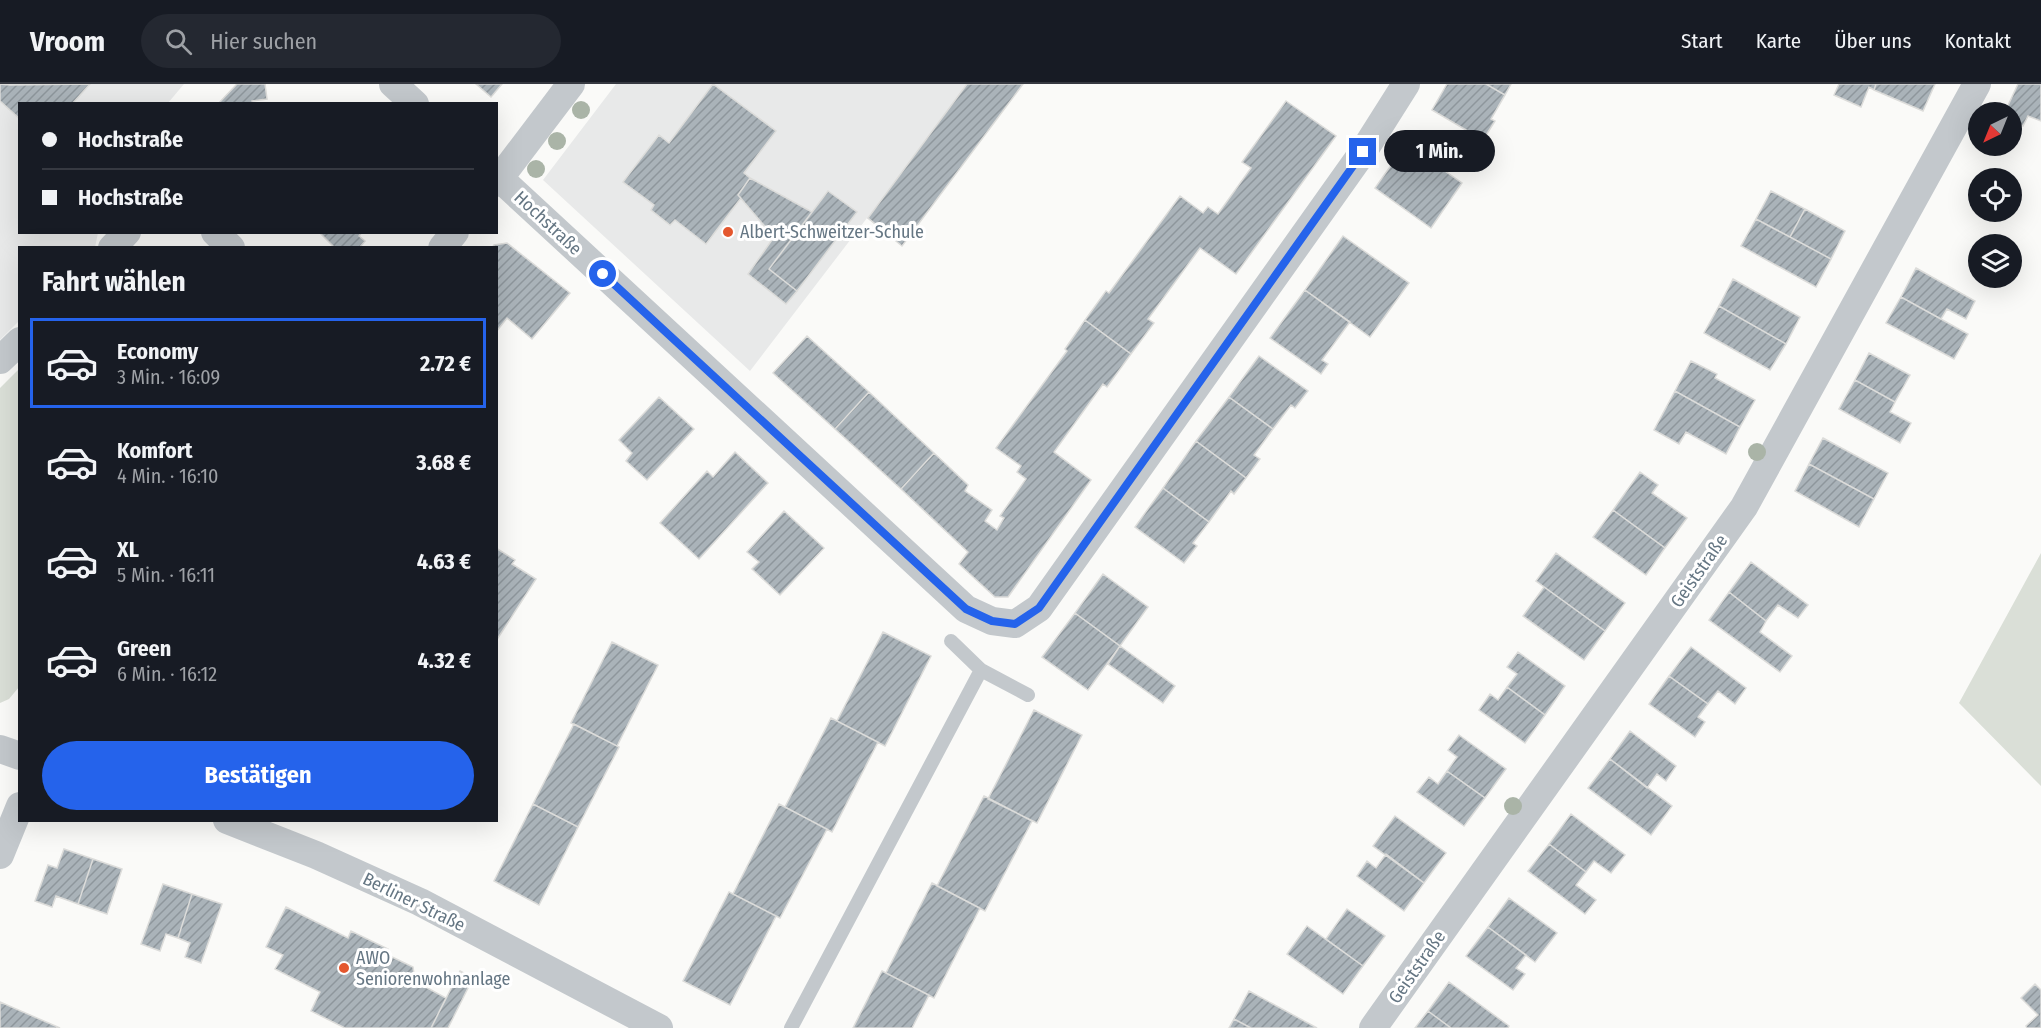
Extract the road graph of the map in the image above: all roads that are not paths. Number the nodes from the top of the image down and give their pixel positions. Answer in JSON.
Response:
{"nodes":[{"id":1,"x":393,"y":84,"type":"edge"},
{"id":2,"x":571,"y":84,"type":"edge"},
{"id":3,"x":1406,"y":84,"type":"edge"},
{"id":4,"x":1977,"y":84,"type":"edge"},
{"id":5,"x":413,"y":102,"type":"edge"},
{"id":6,"x":498,"y":179,"type":"edge"},
{"id":7,"x":125,"y":234,"type":"edge"},
{"id":8,"x":216,"y":234,"type":"edge"},
{"id":9,"x":453,"y":234,"type":"edge"},
{"id":10,"x":114,"y":246,"type":"edge"},
{"id":11,"x":229,"y":246,"type":"edge"},
{"id":12,"x":444,"y":246,"type":"edge"},
{"id":13,"x":18,"y":343,"type":"edge"},
{"id":14,"x":0,"y":360,"type":"edge"},
{"id":15,"x":951,"y":641,"type":"dead end"},
{"id":16,"x":981,"y":670,"type":"junction"},
{"id":17,"x":1028,"y":695,"type":"dead end"},
{"id":18,"x":0,"y":750,"type":"edge"},
{"id":19,"x":18,"y":755,"type":"edge"},
{"id":20,"x":18,"y":811,"type":"edge"},
{"id":21,"x":231,"y":822,"type":"edge"},
{"id":22,"x":0,"y":855,"type":"edge"},
{"id":23,"x":659,"y":1028,"type":"edge"},
{"id":24,"x":791,"y":1028,"type":"edge"},
{"id":25,"x":1373,"y":1028,"type":"edge"}],
"edges":[{"from":1,"to":5,"type":"street"},
{"from":2,"to":6,"type":"street"},
{"from":3,"to":6,"type":"street","name":"Hochstraße"},
{"from":4,"to":25,"type":"street","name":"Geiststraße"},
{"from":7,"to":10,"type":"street"},
{"from":8,"to":11,"type":"street"},
{"from":9,"to":12,"type":"street"},
{"from":13,"to":14,"type":"street"},
{"from":15,"to":16,"type":"lane"},
{"from":16,"to":17,"type":"lane"},
{"from":16,"to":24,"type":"lane"},
{"from":18,"to":19,"type":"street"},
{"from":20,"to":22,"type":"street"},
{"from":21,"to":23,"type":"street","name":"Berliner Straße"}]}
